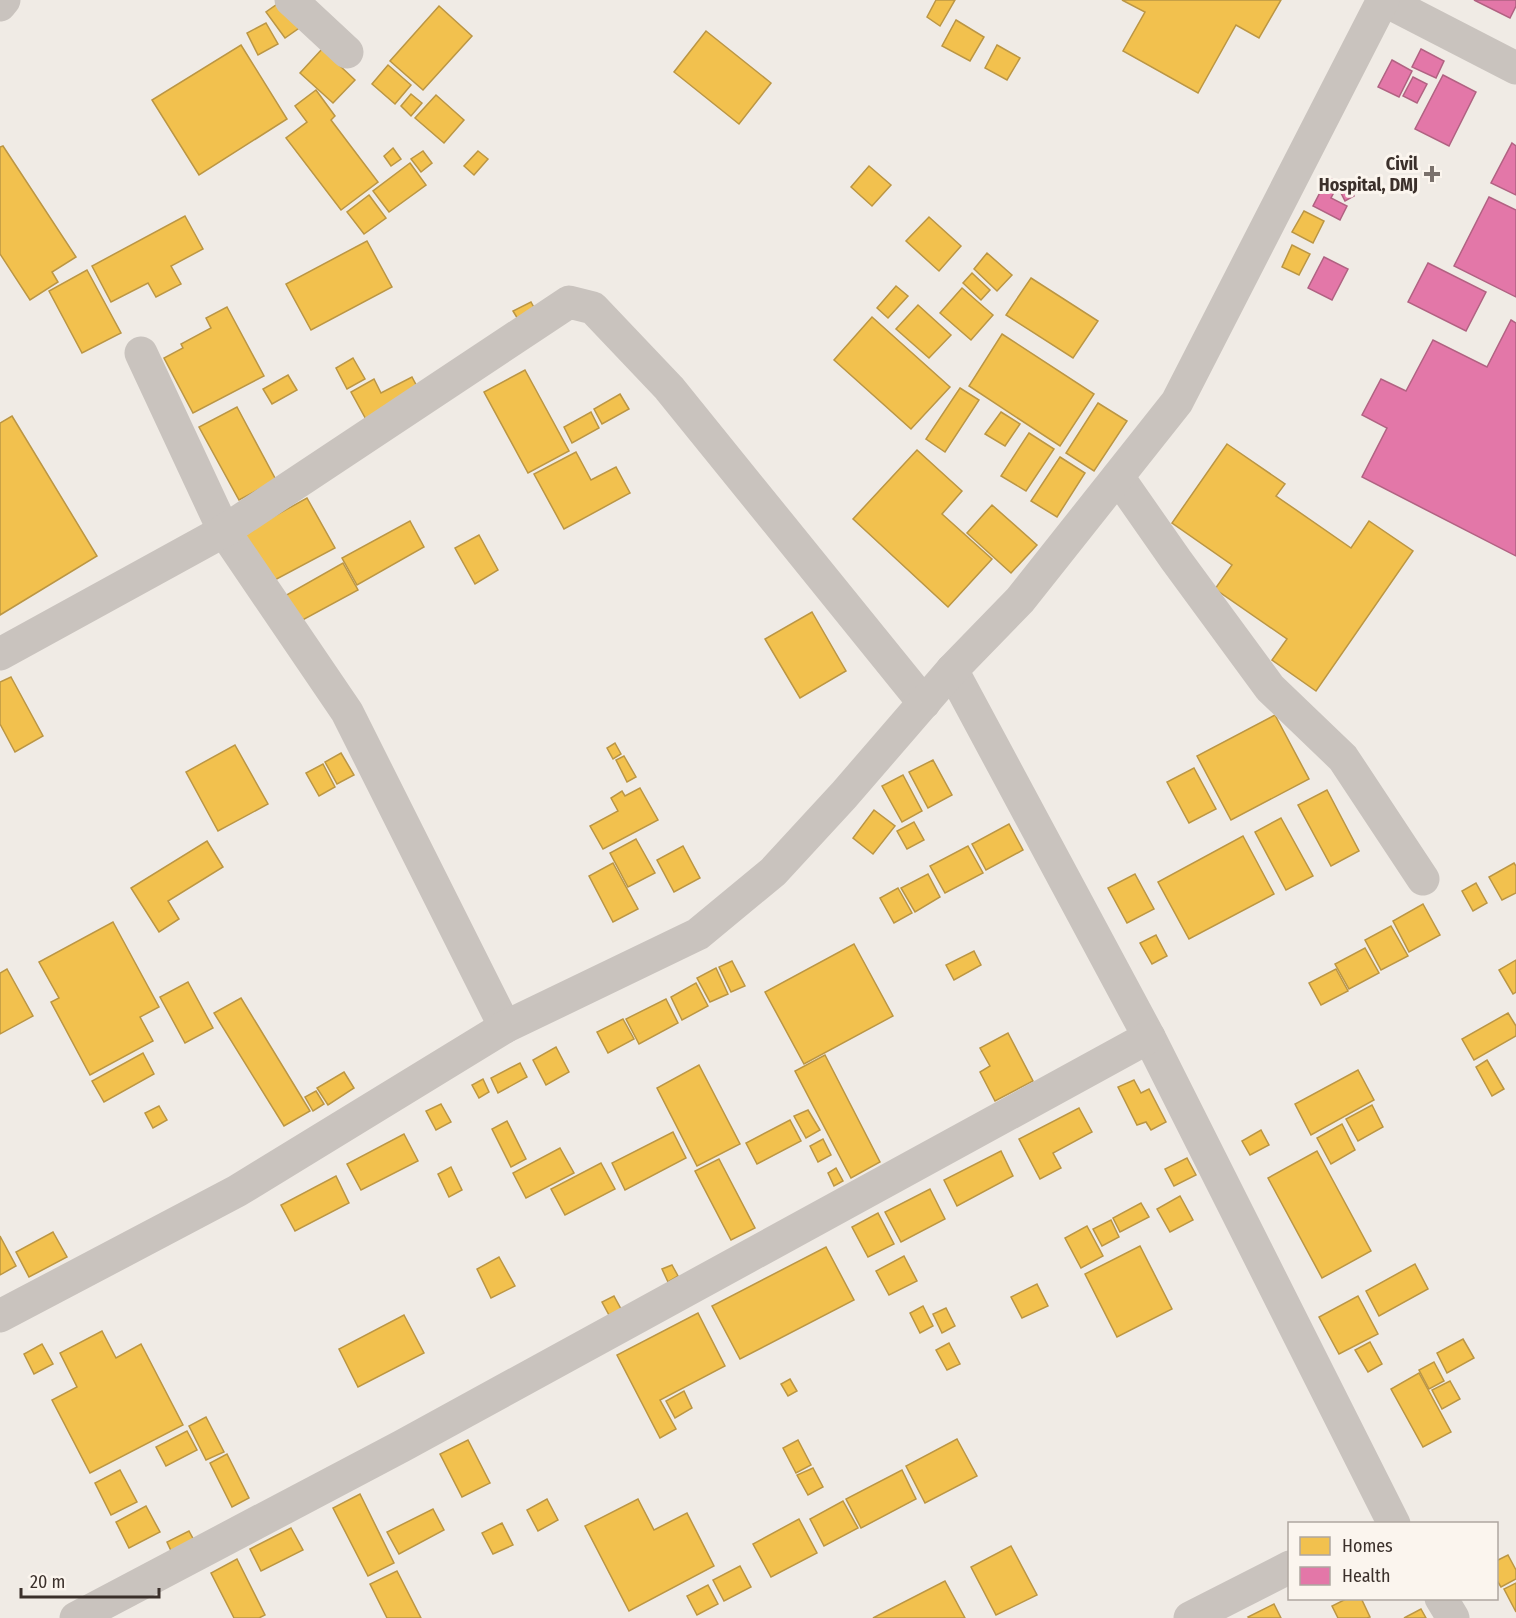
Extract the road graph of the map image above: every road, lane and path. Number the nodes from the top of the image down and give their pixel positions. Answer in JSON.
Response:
{"nodes":[{"id":1,"x":4,"y":0,"type":"edge"},
{"id":2,"x":291,"y":0,"type":"edge"},
{"id":3,"x":1384,"y":0,"type":"edge"},
{"id":4,"x":0,"y":5,"type":"edge"},
{"id":5,"x":347,"y":52,"type":"dead end"},
{"id":6,"x":1516,"y":68,"type":"edge"},
{"id":7,"x":141,"y":353,"type":"dead end"},
{"id":8,"x":1118,"y":477,"type":"junction"},
{"id":9,"x":225,"y":531,"type":"junction"},
{"id":10,"x":0,"y":654,"type":"edge"},
{"id":11,"x":952,"y":670,"type":"junction"},
{"id":12,"x":924,"y":704,"type":"junction"},
{"id":13,"x":1423,"y":879,"type":"dead end"},
{"id":14,"x":506,"y":1027,"type":"junction"},
{"id":15,"x":1149,"y":1036,"type":"junction"},
{"id":16,"x":0,"y":1316,"type":"edge"},
{"id":17,"x":1385,"y":1521,"type":"edge"},
{"id":18,"x":1288,"y":1568,"type":"edge"},
{"id":19,"x":1442,"y":1600,"type":"edge"},
{"id":20,"x":76,"y":1618,"type":"edge"},
{"id":21,"x":1190,"y":1618,"type":"edge"},
{"id":22,"x":1453,"y":1618,"type":"edge"}],
"edges":[{"from":1,"to":4,"type":"street"},
{"from":2,"to":5,"type":"street"},
{"from":3,"to":6,"type":"street"},
{"from":3,"to":8,"type":"street"},
{"from":7,"to":9,"type":"street"},
{"from":8,"to":11,"type":"street"},
{"from":8,"to":13,"type":"street"},
{"from":9,"to":10,"type":"street"},
{"from":9,"to":12,"type":"street"},
{"from":9,"to":14,"type":"street"},
{"from":11,"to":12,"type":"street"},
{"from":11,"to":15,"type":"street"},
{"from":12,"to":14,"type":"street"},
{"from":14,"to":16,"type":"street"},
{"from":15,"to":17,"type":"street"},
{"from":15,"to":20,"type":"street"},
{"from":18,"to":21,"type":"street"},
{"from":19,"to":22,"type":"street"}]}
